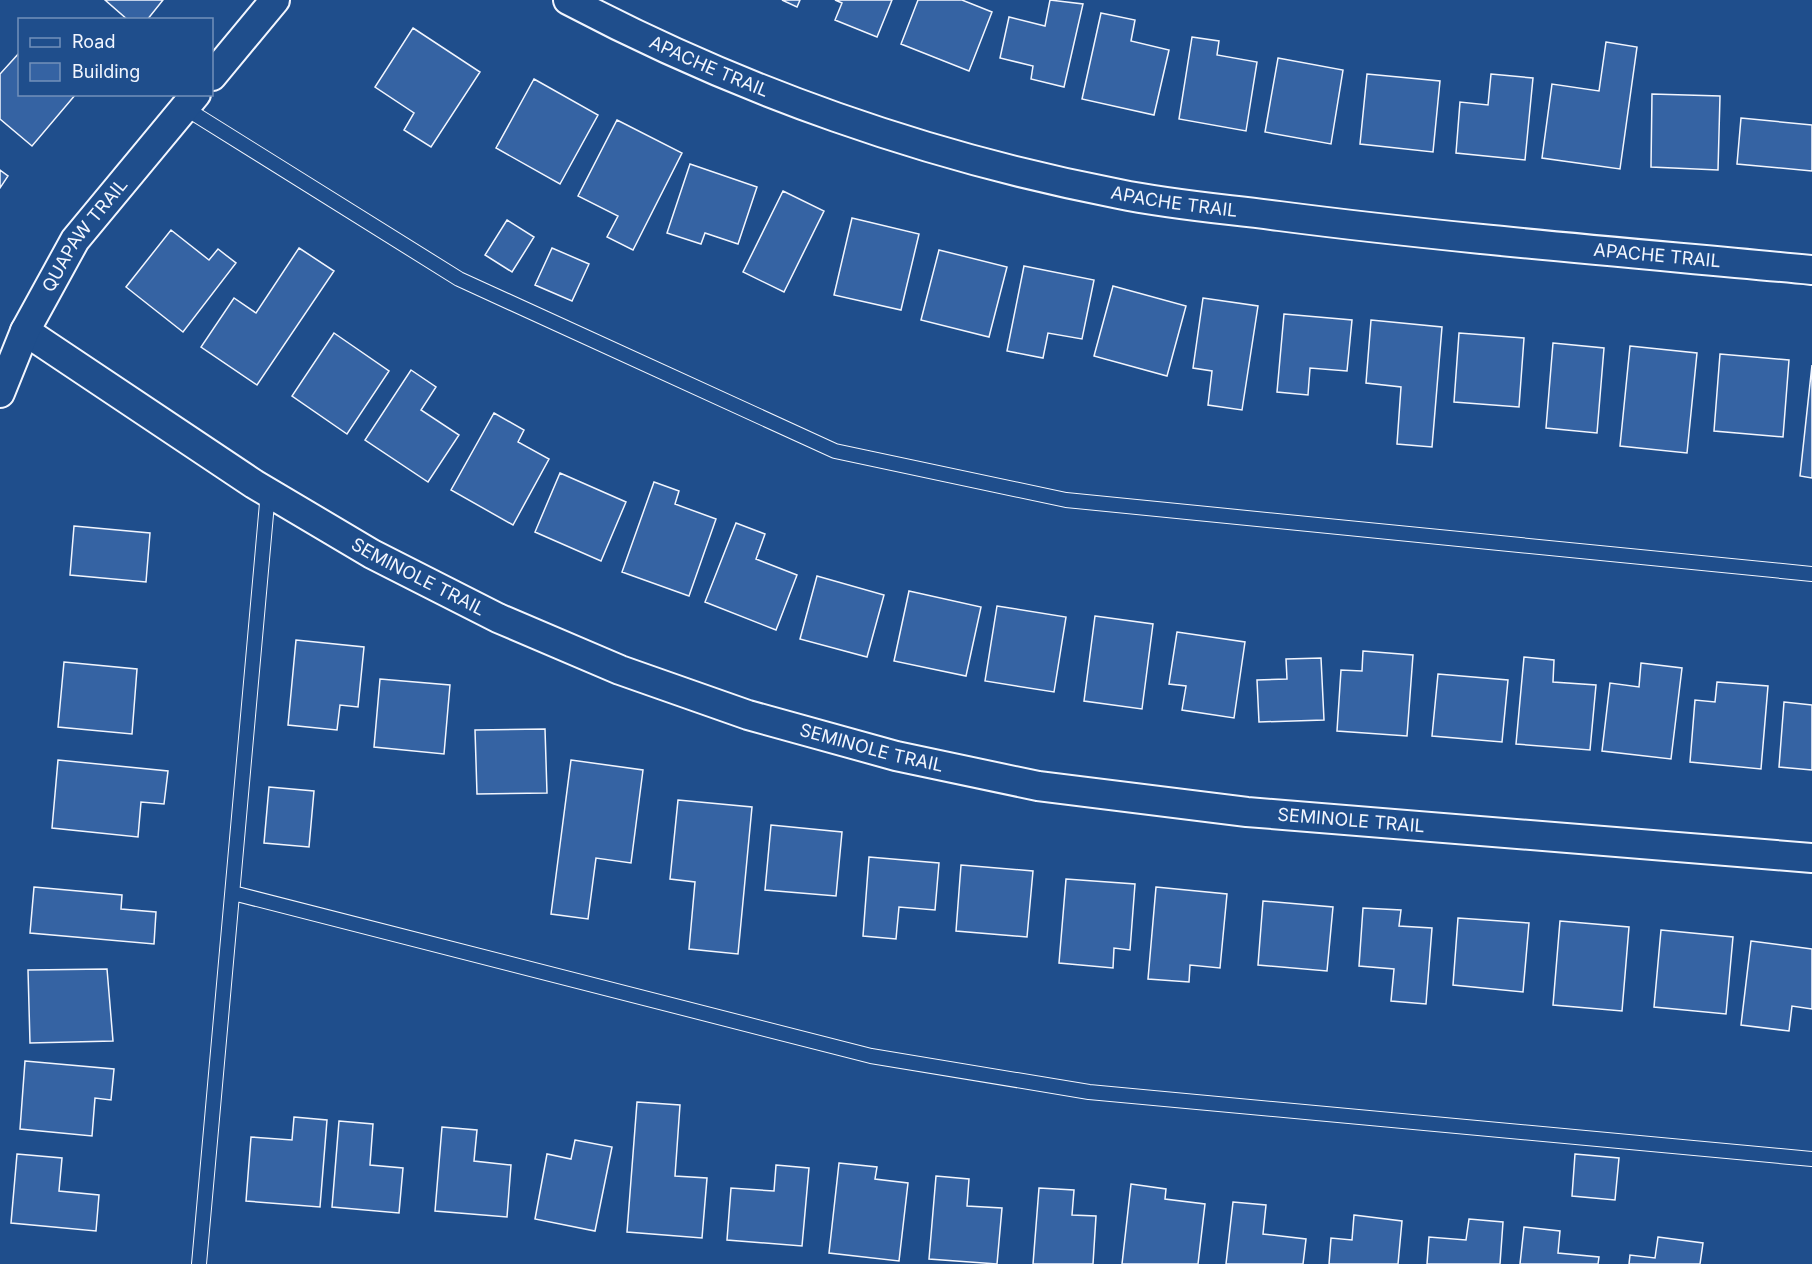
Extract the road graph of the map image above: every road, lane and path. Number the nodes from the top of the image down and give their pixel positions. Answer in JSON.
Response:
{"nodes":[{"id":1,"x":275,"y":0,"type":"edge"},
{"id":2,"x":568,"y":0,"type":"edge"},
{"id":3,"x":213,"y":75,"type":"edge"},
{"id":4,"x":191,"y":101,"type":"edge"},
{"id":5,"x":1812,"y":270,"type":"edge"},
{"id":6,"x":25,"y":331,"type":"junction"},
{"id":7,"x":0,"y":393,"type":"edge"},
{"id":8,"x":268,"y":492,"type":"junction"},
{"id":9,"x":1812,"y":574,"type":"edge"},
{"id":10,"x":1812,"y":858,"type":"edge"},
{"id":11,"x":232,"y":893,"type":"junction"},
{"id":12,"x":1812,"y":1159,"type":"edge"},
{"id":13,"x":199,"y":1264,"type":"edge"}],
"edges":[{"from":1,"to":3,"type":"street"},
{"from":2,"to":5,"type":"street","name":"APACHE TRAIL"},
{"from":4,"to":6,"type":"street","name":"QUAPAW TRAIL"},
{"from":4,"to":9,"type":"lane"},
{"from":6,"to":7,"type":"street","name":"QUAPAW TRAIL"},
{"from":6,"to":8,"type":"street","name":"SEMINOLE TRAIL"},
{"from":8,"to":10,"type":"street","name":"SEMINOLE TRAIL"},
{"from":8,"to":11,"type":"lane"},
{"from":11,"to":12,"type":"lane"},
{"from":11,"to":13,"type":"lane"}]}
